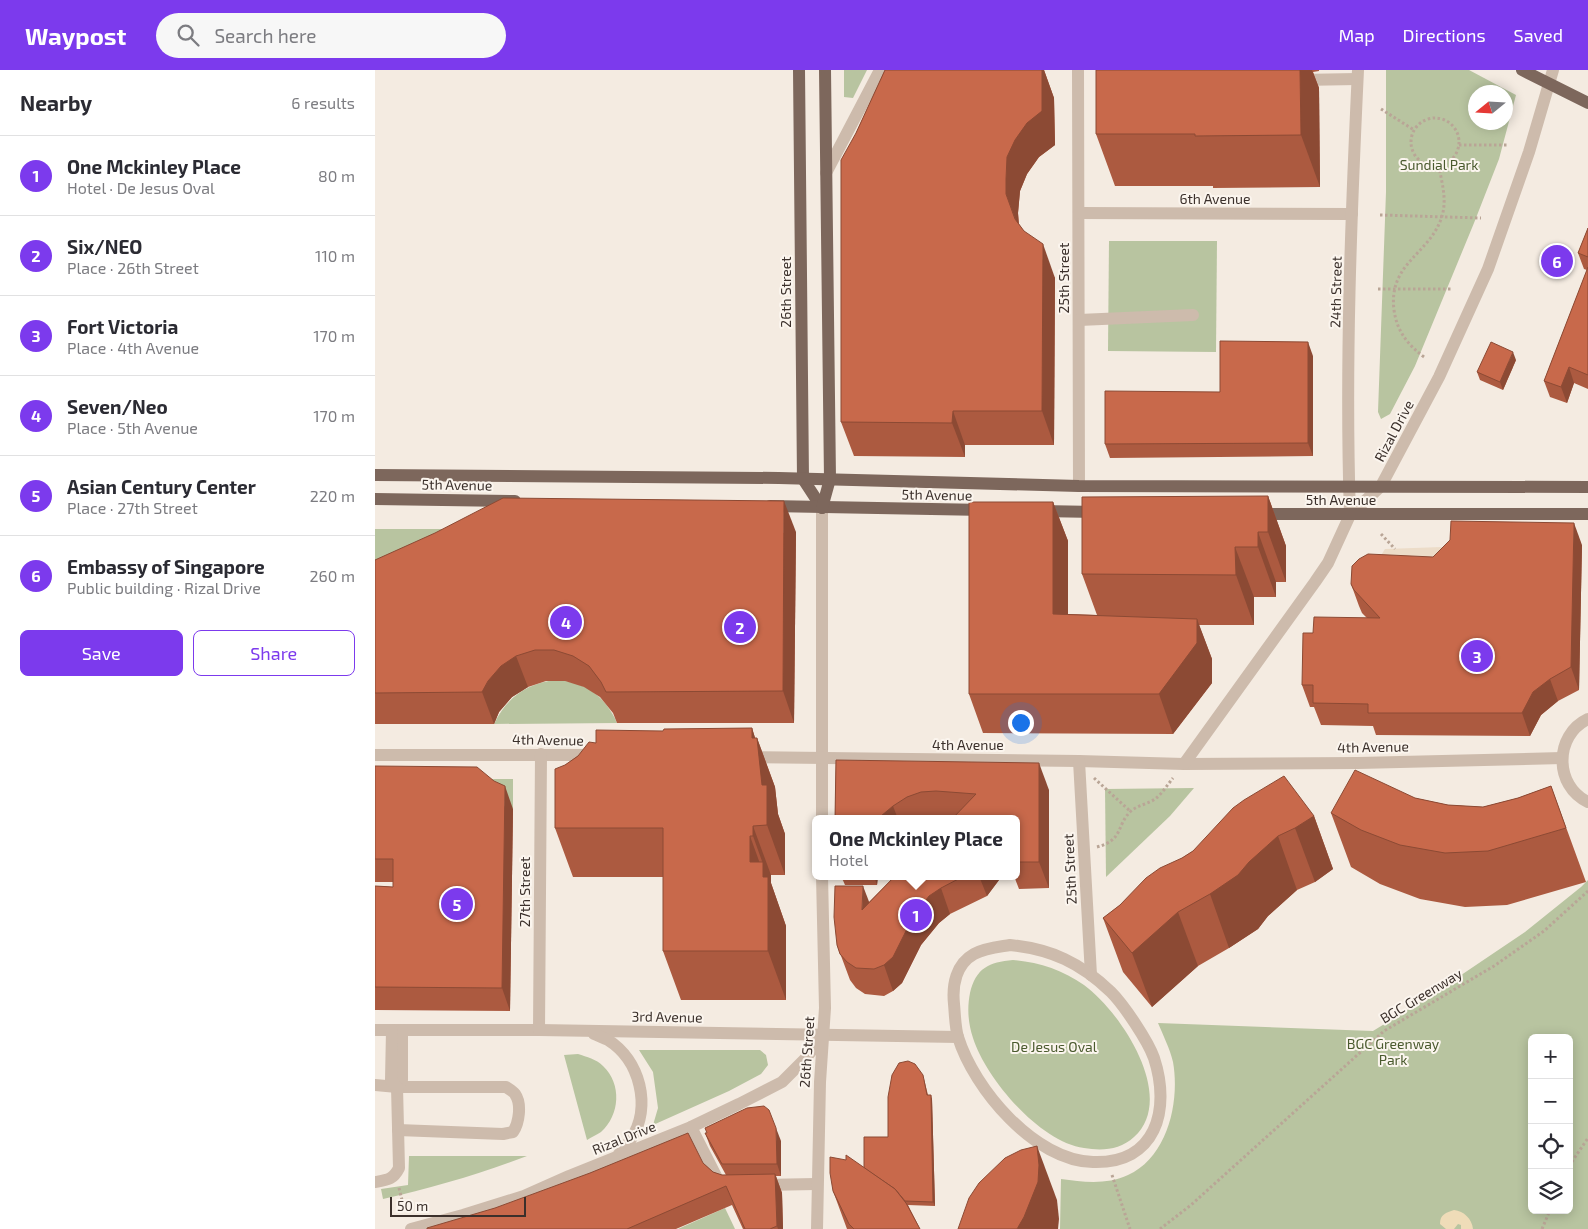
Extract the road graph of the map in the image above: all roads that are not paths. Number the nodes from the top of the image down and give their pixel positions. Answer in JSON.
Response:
{"nodes":[{"id":1,"x":799,"y":70,"type":"edge"},
{"id":2,"x":825,"y":70,"type":"edge"},
{"id":3,"x":880,"y":70,"type":"edge"},
{"id":4,"x":1078,"y":70,"type":"edge"},
{"id":5,"x":1522,"y":70,"type":"edge"},
{"id":6,"x":1553,"y":70,"type":"edge"},
{"id":7,"x":1357,"y":74,"type":"edge"},
{"id":8,"x":1289,"y":80,"type":"edge"},
{"id":9,"x":1549,"y":84,"type":"junction"},
{"id":10,"x":1588,"y":103,"type":"edge"},
{"id":11,"x":826,"y":173,"type":"junction"},
{"id":12,"x":1079,"y":214,"type":"junction"},
{"id":13,"x":1352,"y":214,"type":"junction"},
{"id":14,"x":1193,"y":315,"type":"dead end"},
{"id":15,"x":1079,"y":320,"type":"junction"},
{"id":16,"x":375,"y":475,"type":"edge"},
{"id":17,"x":803,"y":479,"type":"junction"},
{"id":18,"x":830,"y":479,"type":"junction"},
{"id":19,"x":1079,"y":486,"type":"junction"},
{"id":20,"x":1349,"y":486,"type":"junction"},
{"id":21,"x":1381,"y":486,"type":"junction"},
{"id":22,"x":1588,"y":487,"type":"edge"},
{"id":23,"x":375,"y":499,"type":"edge"},
{"id":24,"x":525,"y":501,"type":"edge"},
{"id":25,"x":761,"y":506,"type":"edge"},
{"id":26,"x":822,"y":508,"type":"junction"},
{"id":27,"x":997,"y":510,"type":"edge"},
{"id":28,"x":1027,"y":511,"type":"edge"},
{"id":29,"x":1106,"y":512,"type":"edge"},
{"id":30,"x":1246,"y":514,"type":"edge"},
{"id":31,"x":1588,"y":514,"type":"edge"},
{"id":32,"x":1350,"y":515,"type":"junction"},
{"id":33,"x":1588,"y":719,"type":"edge"},
{"id":34,"x":541,"y":754,"type":"junction"},
{"id":35,"x":375,"y":755,"type":"edge"},
{"id":36,"x":609,"y":755,"type":"edge"},
{"id":37,"x":731,"y":757,"type":"edge"},
{"id":38,"x":823,"y":758,"type":"junction"},
{"id":39,"x":1562,"y":758,"type":"junction"},
{"id":40,"x":1079,"y":761,"type":"junction"},
{"id":41,"x":1184,"y":764,"type":"junction"},
{"id":42,"x":1588,"y":802,"type":"edge"},
{"id":43,"x":822,"y":815,"type":"edge"},
{"id":44,"x":822,"y":880,"type":"edge"},
{"id":45,"x":1091,"y":976,"type":"junction"},
{"id":46,"x":375,"y":1030,"type":"edge"},
{"id":47,"x":397,"y":1030,"type":"junction"},
{"id":48,"x":539,"y":1030,"type":"junction"},
{"id":49,"x":587,"y":1032,"type":"junction"},
{"id":50,"x":824,"y":1035,"type":"junction"},
{"id":51,"x":958,"y":1036,"type":"junction"},
{"id":52,"x":375,"y":1085,"type":"edge"},
{"id":53,"x":397,"y":1087,"type":"junction"},
{"id":54,"x":691,"y":1127,"type":"junction"},
{"id":55,"x":398,"y":1130,"type":"junction"},
{"id":56,"x":617,"y":1156,"type":"junction"},
{"id":57,"x":375,"y":1182,"type":"edge"},
{"id":58,"x":817,"y":1184,"type":"junction"},
{"id":59,"x":411,"y":1229,"type":"edge"},
{"id":60,"x":817,"y":1229,"type":"edge"}],
"edges":[{"from":1,"to":17,"type":"main road","name":"26th Street"},
{"from":2,"to":11,"type":"main road"},
{"from":3,"to":11,"type":"street"},
{"from":4,"to":12,"type":"street","name":"25th Street"},
{"from":5,"to":9,"type":"main road"},
{"from":6,"to":9,"type":"street","name":"Rizal Drive"},
{"from":7,"to":8,"type":"street"},
{"from":7,"to":13,"type":"street","name":"24th Street"},
{"from":9,"to":10,"type":"main road"},
{"from":9,"to":21,"type":"street","name":"Rizal Drive"},
{"from":11,"to":18,"type":"main road"},
{"from":12,"to":13,"type":"street","name":"6th Avenue"},
{"from":12,"to":15,"type":"street","name":"25th Street"},
{"from":13,"to":20,"type":"street","name":"24th Street"},
{"from":14,"to":15,"type":"street"},
{"from":15,"to":19,"type":"street","name":"25th Street"},
{"from":16,"to":17,"type":"main road","name":"5th Avenue"},
{"from":17,"to":18,"type":"main road","name":"5th Avenue"},
{"from":17,"to":26,"type":"main road"},
{"from":18,"to":19,"type":"main road","name":"5th Avenue"},
{"from":18,"to":26,"type":"main road"},
{"from":19,"to":20,"type":"main road","name":"5th Avenue"},
{"from":20,"to":21,"type":"main road","name":"5th Avenue"},
{"from":20,"to":32,"type":"street","name":"24th Street"},
{"from":21,"to":22,"type":"main road","name":"5th Avenue"},
{"from":21,"to":32,"type":"street","name":"Rizal Drive"},
{"from":23,"to":24,"type":"main road","name":"5th Avenue"},
{"from":25,"to":26,"type":"main road","name":"5th Avenue"},
{"from":26,"to":27,"type":"main road","name":"5th Avenue"},
{"from":26,"to":38,"type":"street"},
{"from":28,"to":29,"type":"main road"},
{"from":30,"to":32,"type":"main road","name":"5th Avenue"},
{"from":31,"to":32,"type":"main road","name":"5th Avenue"},
{"from":32,"to":41,"type":"street","name":"Rizal Drive"},
{"from":33,"to":39,"type":"street"},
{"from":34,"to":35,"type":"street","name":"4th Avenue"},
{"from":34,"to":36,"type":"street","name":"4th Avenue"},
{"from":34,"to":48,"type":"street","name":"27th Street"},
{"from":37,"to":38,"type":"street","name":"4th Avenue"},
{"from":38,"to":40,"type":"street","name":"4th Avenue"},
{"from":38,"to":43,"type":"street"},
{"from":39,"to":41,"type":"street","name":"4th Avenue"},
{"from":39,"to":42,"type":"street"},
{"from":40,"to":41,"type":"street","name":"4th Avenue"},
{"from":40,"to":45,"type":"street","name":"25th Street"},
{"from":44,"to":50,"type":"street","name":"26th Street"},
{"from":45,"to":51,"type":"street"},
{"from":45,"to":51,"type":"street"},
{"from":46,"to":47,"type":"street","name":"3rd Avenue"},
{"from":47,"to":48,"type":"street","name":"3rd Avenue"},
{"from":47,"to":53,"type":"street"},
{"from":48,"to":49,"type":"street","name":"3rd Avenue"},
{"from":49,"to":50,"type":"street","name":"3rd Avenue"},
{"from":49,"to":56,"type":"street"},
{"from":50,"to":51,"type":"street","name":"3rd Avenue"},
{"from":50,"to":54,"type":"street","name":"Rizal Drive"},
{"from":50,"to":58,"type":"street","name":"26th Street"},
{"from":52,"to":53,"type":"street"},
{"from":53,"to":55,"type":"street"},
{"from":53,"to":55,"type":"street"},
{"from":54,"to":56,"type":"street","name":"Rizal Drive"},
{"from":54,"to":58,"type":"street"},
{"from":55,"to":57,"type":"street"},
{"from":56,"to":59,"type":"street","name":"Rizal Drive"},
{"from":58,"to":60,"type":"street","name":"26th Street"}]}
